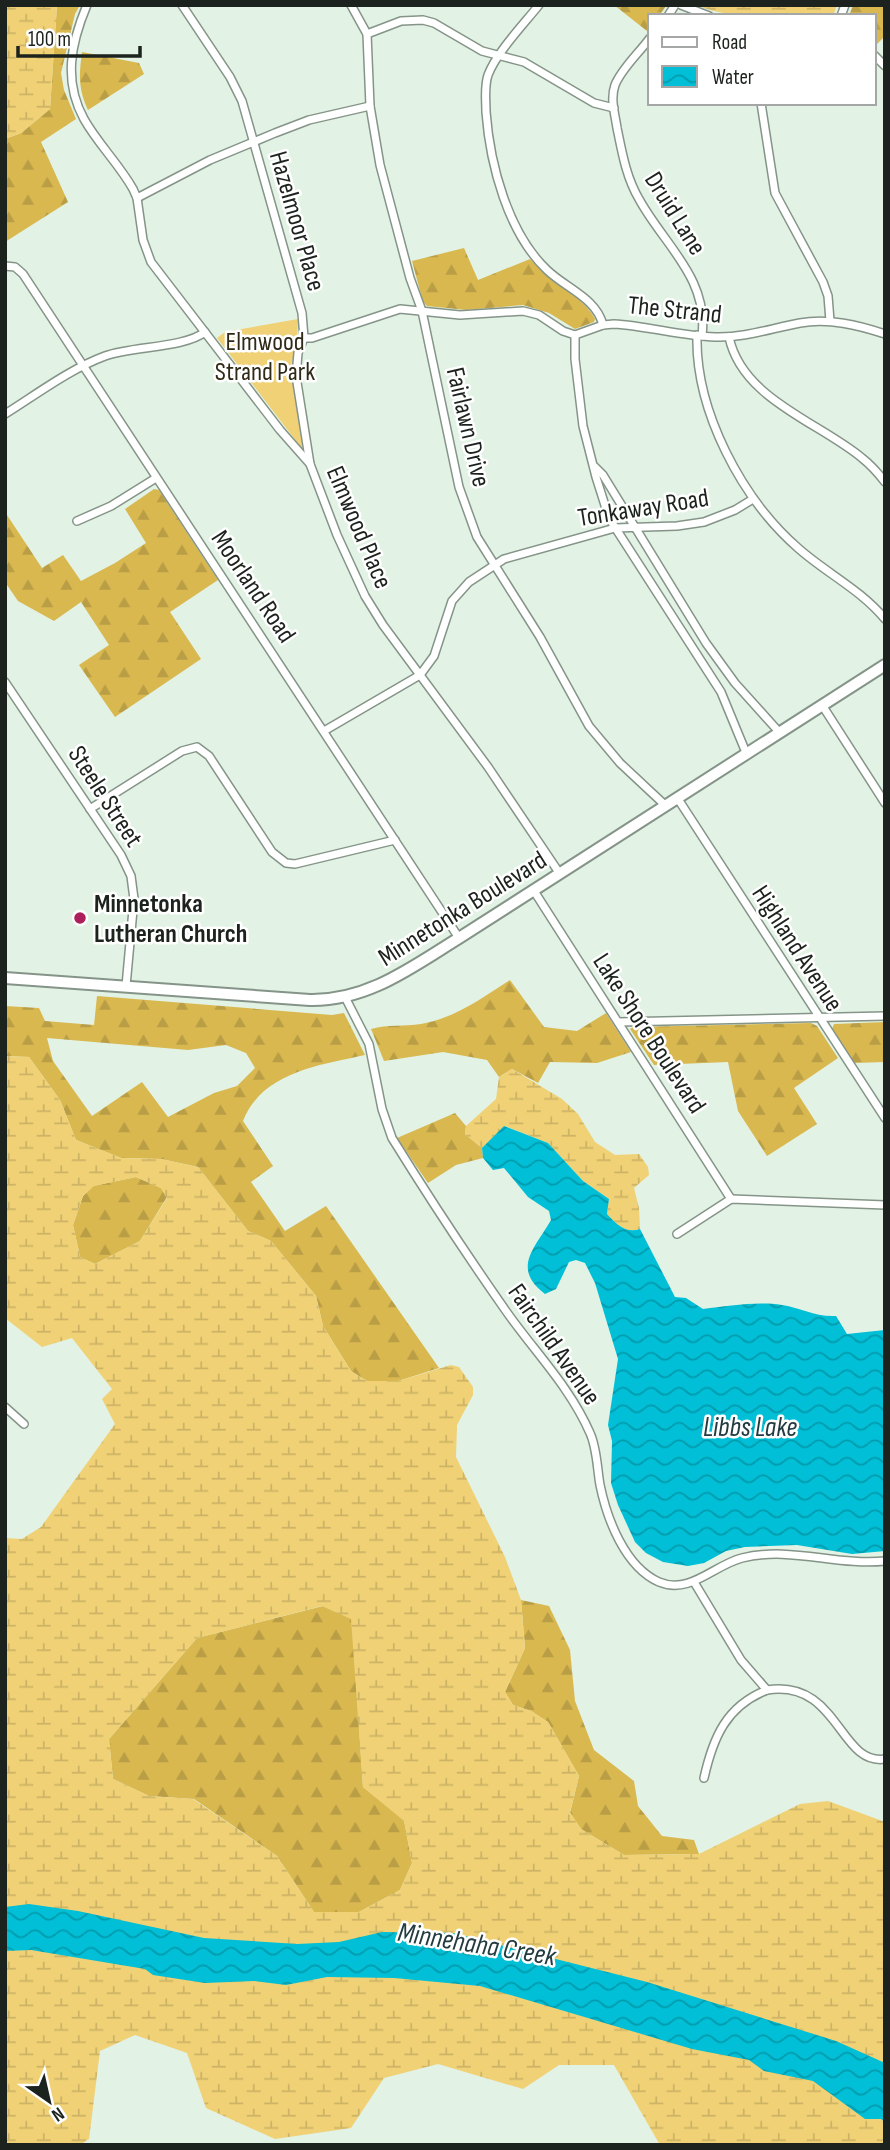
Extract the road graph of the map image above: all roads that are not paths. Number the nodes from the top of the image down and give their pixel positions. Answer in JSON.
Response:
{"nodes":[{"id":1,"x":87,"y":5,"type":"edge"},
{"id":2,"x":182,"y":5,"type":"edge"},
{"id":3,"x":351,"y":5,"type":"edge"},
{"id":4,"x":539,"y":5,"type":"edge"},
{"id":5,"x":681,"y":5,"type":"edge"},
{"id":6,"x":704,"y":14,"type":"edge"},
{"id":7,"x":367,"y":34,"type":"junction"},
{"id":8,"x":648,"y":41,"type":"edge"},
{"id":9,"x":501,"y":55,"type":"junction"},
{"id":10,"x":761,"y":105,"type":"edge"},
{"id":11,"x":370,"y":106,"type":"junction"},
{"id":12,"x":614,"y":108,"type":"junction"},
{"id":13,"x":254,"y":142,"type":"junction"},
{"id":14,"x":137,"y":198,"type":"junction"},
{"id":15,"x":6,"y":266,"type":"edge"},
{"id":16,"x":422,"y":311,"type":"junction"},
{"id":17,"x":830,"y":321,"type":"junction"},
{"id":18,"x":603,"y":325,"type":"junction"},
{"id":19,"x":205,"y":332,"type":"junction"},
{"id":20,"x":885,"y":334,"type":"edge"},
{"id":21,"x":575,"y":335,"type":"junction"},
{"id":22,"x":700,"y":336,"type":"junction"},
{"id":23,"x":729,"y":337,"type":"junction"},
{"id":24,"x":304,"y":338,"type":"junction"},
{"id":25,"x":84,"y":366,"type":"junction"},
{"id":26,"x":5,"y":414,"type":"edge"},
{"id":27,"x":310,"y":464,"type":"junction"},
{"id":28,"x":594,"y":467,"type":"junction"},
{"id":29,"x":156,"y":478,"type":"junction"},
{"id":30,"x":885,"y":482,"type":"edge"},
{"id":31,"x":753,"y":499,"type":"junction"},
{"id":32,"x":77,"y":521,"type":"dead end"},
{"id":33,"x":634,"y":527,"type":"junction"},
{"id":34,"x":615,"y":528,"type":"junction"},
{"id":35,"x":494,"y":565,"type":"junction"},
{"id":36,"x":885,"y":619,"type":"edge"},
{"id":37,"x":885,"y":665,"type":"edge"},
{"id":38,"x":420,"y":675,"type":"junction"},
{"id":39,"x":5,"y":682,"type":"edge"},
{"id":40,"x":822,"y":705,"type":"junction"},
{"id":41,"x":324,"y":731,"type":"junction"},
{"id":42,"x":780,"y":733,"type":"junction"},
{"id":43,"x":747,"y":755,"type":"junction"},
{"id":44,"x":678,"y":799,"type":"junction"},
{"id":45,"x":885,"y":803,"type":"edge"},
{"id":46,"x":667,"y":806,"type":"junction"},
{"id":47,"x":90,"y":809,"type":"junction"},
{"id":48,"x":395,"y":840,"type":"junction"},
{"id":49,"x":559,"y":874,"type":"junction"},
{"id":50,"x":534,"y":891,"type":"junction"},
{"id":51,"x":459,"y":938,"type":"junction"},
{"id":52,"x":5,"y":978,"type":"edge"},
{"id":53,"x":126,"y":986,"type":"junction"},
{"id":54,"x":345,"y":997,"type":"junction"},
{"id":55,"x":885,"y":1016,"type":"edge"},
{"id":56,"x":819,"y":1018,"type":"junction"},
{"id":57,"x":619,"y":1022,"type":"junction"},
{"id":58,"x":885,"y":1118,"type":"edge"},
{"id":59,"x":731,"y":1199,"type":"junction"},
{"id":60,"x":885,"y":1205,"type":"edge"},
{"id":61,"x":677,"y":1234,"type":"dead end"},
{"id":62,"x":5,"y":1407,"type":"edge"},
{"id":63,"x":24,"y":1424,"type":"dead end"},
{"id":64,"x":885,"y":1561,"type":"edge"},
{"id":65,"x":694,"y":1582,"type":"junction"},
{"id":66,"x":767,"y":1690,"type":"junction"},
{"id":67,"x":885,"y":1759,"type":"edge"},
{"id":68,"x":704,"y":1778,"type":"dead end"}],
"edges":[{"from":1,"to":14,"type":"street","name":"Elmwood Place"},
{"from":2,"to":13,"type":"street","name":"Hazelmoor Place"},
{"from":3,"to":7,"type":"street","name":"Fairlawn Drive"},
{"from":4,"to":9,"type":"street"},
{"from":5,"to":6,"type":"street"},
{"from":7,"to":9,"type":"street"},
{"from":7,"to":11,"type":"street","name":"Fairlawn Drive"},
{"from":8,"to":12,"type":"street","name":"Druid Lane"},
{"from":9,"to":12,"type":"street"},
{"from":9,"to":18,"type":"street"},
{"from":10,"to":17,"type":"street"},
{"from":11,"to":13,"type":"street"},
{"from":11,"to":16,"type":"street","name":"Fairlawn Drive"},
{"from":12,"to":22,"type":"street","name":"Druid Lane"},
{"from":13,"to":14,"type":"street"},
{"from":13,"to":24,"type":"street","name":"Hazelmoor Place"},
{"from":14,"to":19,"type":"street","name":"Elmwood Place"},
{"from":15,"to":25,"type":"street","name":"Moorland Road"},
{"from":16,"to":21,"type":"street"},
{"from":16,"to":24,"type":"street"},
{"from":16,"to":35,"type":"street","name":"Fairlawn Drive"},
{"from":17,"to":20,"type":"street","name":"The Strand"},
{"from":17,"to":23,"type":"street","name":"The Strand"},
{"from":18,"to":21,"type":"street","name":"The Strand"},
{"from":18,"to":22,"type":"street","name":"The Strand"},
{"from":19,"to":25,"type":"street"},
{"from":19,"to":27,"type":"street","name":"Elmwood Place"},
{"from":21,"to":28,"type":"street"},
{"from":22,"to":23,"type":"street","name":"The Strand"},
{"from":22,"to":31,"type":"street","name":"Druid Lane"},
{"from":23,"to":30,"type":"street"},
{"from":24,"to":27,"type":"street","name":"Hazelmoor Place"},
{"from":25,"to":26,"type":"street"},
{"from":25,"to":29,"type":"street","name":"Moorland Road"},
{"from":27,"to":38,"type":"street","name":"Elmwood Place"},
{"from":28,"to":33,"type":"street"},
{"from":28,"to":34,"type":"street"},
{"from":29,"to":32,"type":"street"},
{"from":29,"to":41,"type":"street","name":"Moorland Road"},
{"from":31,"to":33,"type":"street","name":"Tonkaway Road"},
{"from":31,"to":36,"type":"street","name":"Druid Lane"},
{"from":33,"to":34,"type":"street","name":"Tonkaway Road"},
{"from":33,"to":42,"type":"street"},
{"from":34,"to":35,"type":"street","name":"Tonkaway Road"},
{"from":34,"to":43,"type":"street"},
{"from":35,"to":38,"type":"street","name":"Tonkaway Road"},
{"from":35,"to":46,"type":"street","name":"Fairlawn Drive"},
{"from":37,"to":40,"type":"main road","name":"Minnetonka Boulevard"},
{"from":38,"to":41,"type":"street","name":"Tonkaway Road"},
{"from":38,"to":49,"type":"street","name":"Elmwood Place"},
{"from":39,"to":47,"type":"street","name":"Steele Street"},
{"from":40,"to":42,"type":"main road","name":"Minnetonka Boulevard"},
{"from":40,"to":45,"type":"street"},
{"from":41,"to":48,"type":"street","name":"Moorland Road"},
{"from":42,"to":43,"type":"main road","name":"Minnetonka Boulevard"},
{"from":43,"to":44,"type":"main road","name":"Minnetonka Boulevard"},
{"from":44,"to":46,"type":"main road","name":"Minnetonka Boulevard"},
{"from":44,"to":56,"type":"street","name":"Highland Avenue"},
{"from":46,"to":49,"type":"main road","name":"Minnetonka Boulevard"},
{"from":47,"to":48,"type":"street"},
{"from":47,"to":53,"type":"street","name":"Steele Street"},
{"from":48,"to":51,"type":"street","name":"Moorland Road"},
{"from":49,"to":50,"type":"main road","name":"Minnetonka Boulevard"},
{"from":50,"to":51,"type":"main road","name":"Minnetonka Boulevard"},
{"from":50,"to":57,"type":"street","name":"Lake Shore Boulevard"},
{"from":51,"to":54,"type":"main road","name":"Minnetonka Boulevard"},
{"from":52,"to":53,"type":"main road","name":"Minnetonka Boulevard"},
{"from":53,"to":54,"type":"main road","name":"Minnetonka Boulevard"},
{"from":54,"to":65,"type":"street","name":"Fairchild Avenue"},
{"from":55,"to":56,"type":"street"},
{"from":56,"to":57,"type":"street"},
{"from":56,"to":58,"type":"street","name":"Highland Avenue"},
{"from":57,"to":59,"type":"street","name":"Lake Shore Boulevard"},
{"from":59,"to":60,"type":"street"},
{"from":59,"to":61,"type":"street"},
{"from":62,"to":63,"type":"street"},
{"from":64,"to":65,"type":"street"},
{"from":65,"to":66,"type":"street"},
{"from":66,"to":67,"type":"street"},
{"from":66,"to":68,"type":"street"}]}
